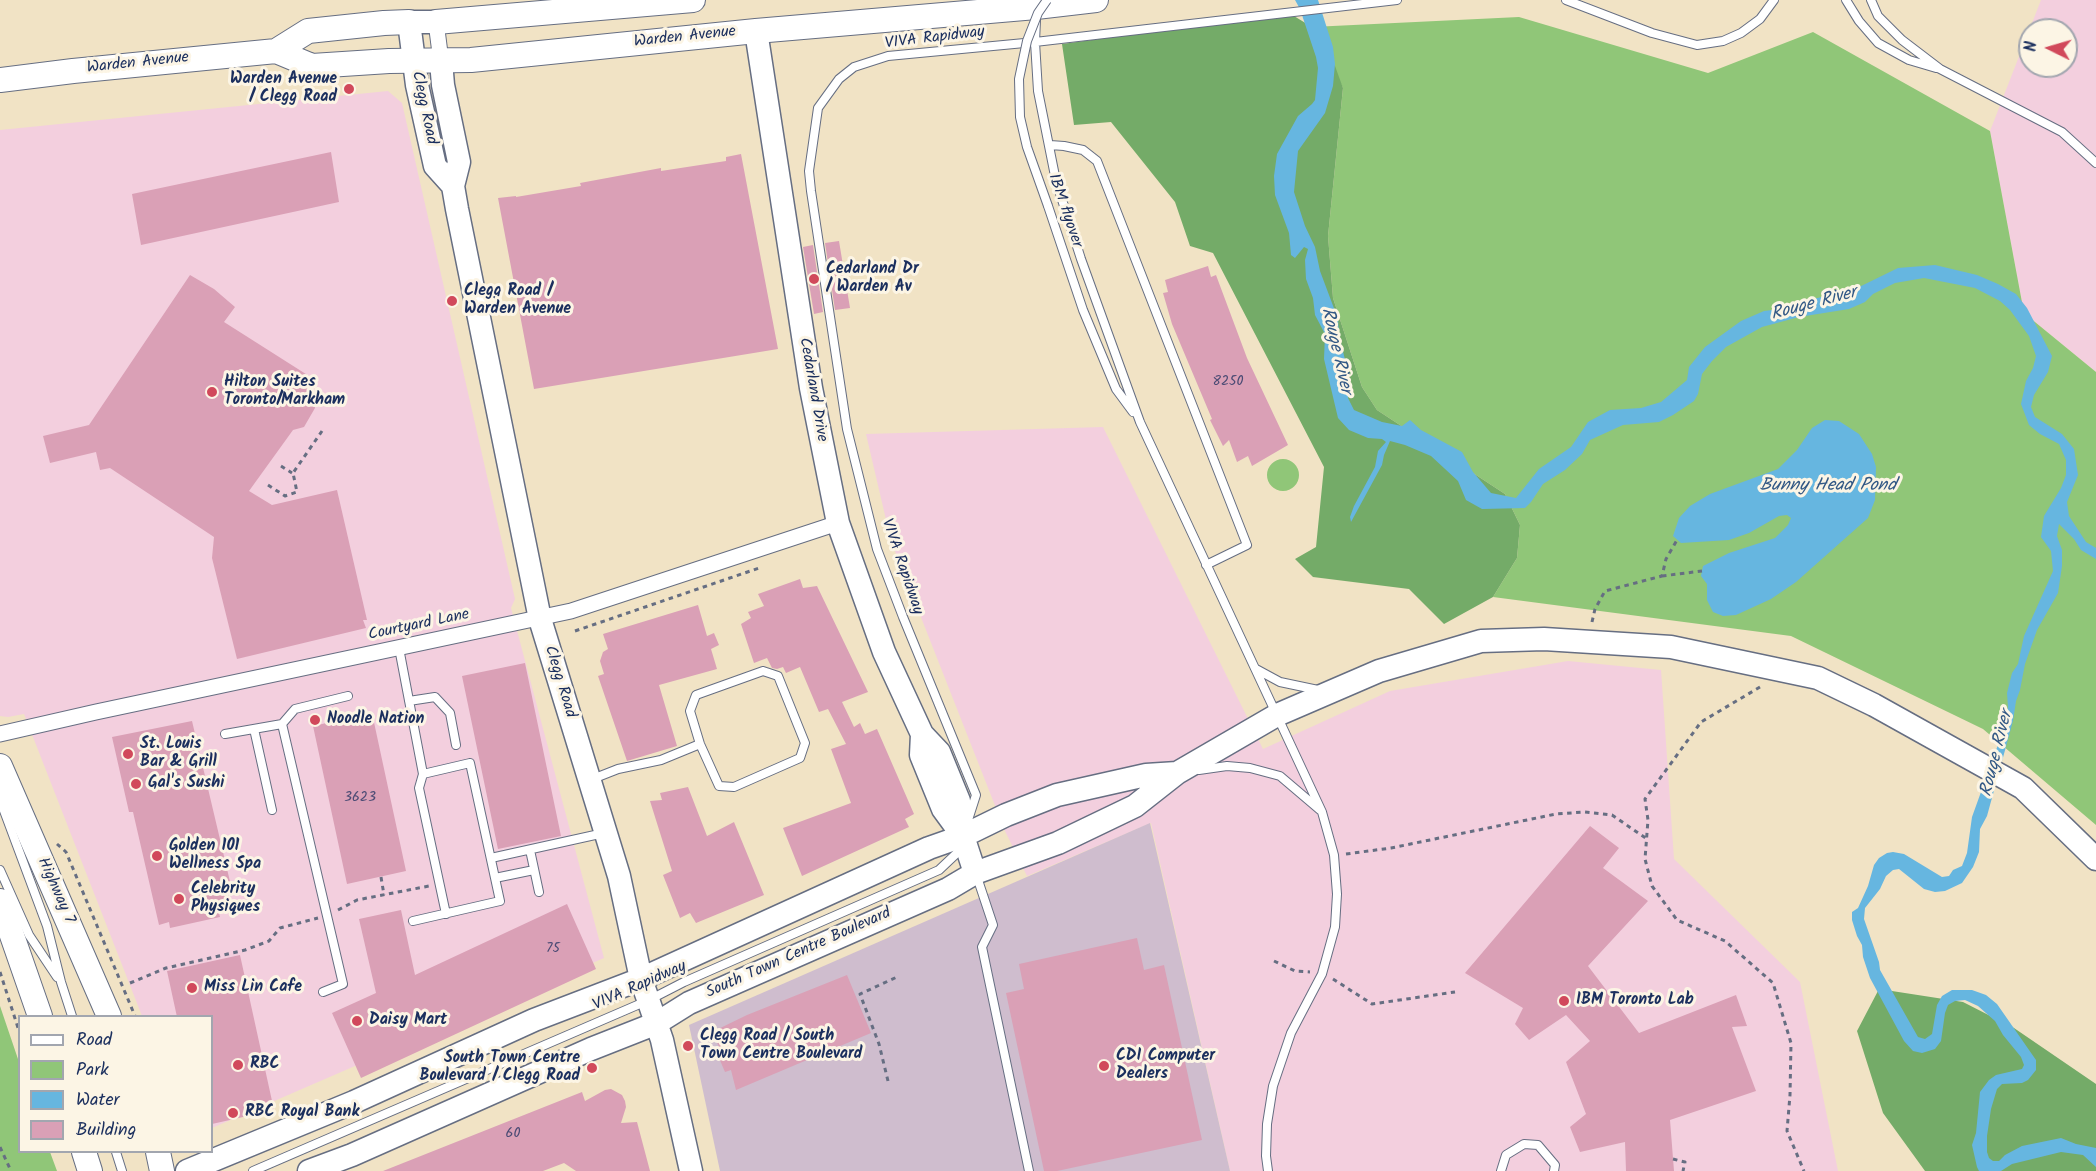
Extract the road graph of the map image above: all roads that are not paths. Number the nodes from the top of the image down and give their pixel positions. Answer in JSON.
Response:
{"nodes":[{"id":1,"x":693,"y":0,"type":"edge"},
{"id":2,"x":1096,"y":0,"type":"edge"},
{"id":3,"x":1397,"y":0,"type":"edge"},
{"id":4,"x":1566,"y":0,"type":"edge"},
{"id":5,"x":1774,"y":0,"type":"edge"},
{"id":6,"x":1846,"y":0,"type":"edge"},
{"id":7,"x":1871,"y":0,"type":"edge"},
{"id":8,"x":1042,"y":4,"type":"edge"},
{"id":9,"x":409,"y":22,"type":"junction"},
{"id":10,"x":436,"y":22,"type":"junction"},
{"id":11,"x":756,"y":31,"type":"junction"},
{"id":12,"x":1035,"y":42,"type":"junction"},
{"id":13,"x":276,"y":51,"type":"junction"},
{"id":14,"x":414,"y":61,"type":"junction"},
{"id":15,"x":441,"y":61,"type":"junction"},
{"id":16,"x":1940,"y":69,"type":"junction"},
{"id":17,"x":0,"y":80,"type":"edge"},
{"id":18,"x":1050,"y":145,"type":"junction"},
{"id":19,"x":2096,"y":163,"type":"edge"},
{"id":20,"x":453,"y":186,"type":"junction"},
{"id":21,"x":1140,"y":422,"type":"junction"},
{"id":22,"x":838,"y":523,"type":"junction"},
{"id":23,"x":1206,"y":565,"type":"junction"},
{"id":24,"x":540,"y":618,"type":"junction"},
{"id":25,"x":399,"y":648,"type":"junction"},
{"id":26,"x":1255,"y":668,"type":"junction"},
{"id":27,"x":1328,"y":693,"type":"junction"},
{"id":28,"x":348,"y":696,"type":"dead end"},
{"id":29,"x":409,"y":701,"type":"junction"},
{"id":30,"x":1277,"y":715,"type":"junction"},
{"id":31,"x":282,"y":724,"type":"junction"},
{"id":32,"x":254,"y":729,"type":"junction"},
{"id":33,"x":0,"y":734,"type":"edge"},
{"id":34,"x":225,"y":734,"type":"dead end"},
{"id":35,"x":700,"y":744,"type":"junction"},
{"id":36,"x":456,"y":745,"type":"dead end"},
{"id":37,"x":0,"y":765,"type":"edge"},
{"id":38,"x":1177,"y":773,"type":"junction"},
{"id":39,"x":423,"y":774,"type":"junction"},
{"id":40,"x":589,"y":780,"type":"junction"},
{"id":41,"x":1084,"y":789,"type":"junction"},
{"id":42,"x":0,"y":792,"type":"edge"},
{"id":43,"x":273,"y":810,"type":"dead end"},
{"id":44,"x":1322,"y":812,"type":"junction"},
{"id":45,"x":1100,"y":822,"type":"junction"},
{"id":46,"x":605,"y":833,"type":"junction"},
{"id":47,"x":963,"y":836,"type":"junction"},
{"id":48,"x":530,"y":850,"type":"junction"},
{"id":49,"x":491,"y":858,"type":"junction"},
{"id":50,"x":2096,"y":859,"type":"edge"},
{"id":51,"x":0,"y":870,"type":"edge"},
{"id":52,"x":534,"y":870,"type":"junction"},
{"id":53,"x":975,"y":873,"type":"junction"},
{"id":54,"x":495,"y":878,"type":"junction"},
{"id":55,"x":539,"y":892,"type":"dead end"},
{"id":56,"x":0,"y":901,"type":"edge"},
{"id":57,"x":446,"y":914,"type":"junction"},
{"id":58,"x":413,"y":921,"type":"dead end"},
{"id":59,"x":61,"y":982,"type":"junction"},
{"id":60,"x":645,"y":989,"type":"junction"},
{"id":61,"x":323,"y":992,"type":"dead end"},
{"id":62,"x":39,"y":1015,"type":"edge"},
{"id":63,"x":71,"y":1015,"type":"edge"},
{"id":64,"x":108,"y":1015,"type":"edge"},
{"id":65,"x":657,"y":1023,"type":"junction"},
{"id":66,"x":84,"y":1153,"type":"edge"},
{"id":67,"x":116,"y":1153,"type":"edge"},
{"id":68,"x":158,"y":1153,"type":"edge"},
{"id":69,"x":354,"y":1163,"type":"edge"},
{"id":70,"x":90,"y":1171,"type":"edge"},
{"id":71,"x":122,"y":1171,"type":"edge"},
{"id":72,"x":162,"y":1171,"type":"edge"},
{"id":73,"x":187,"y":1171,"type":"edge"},
{"id":74,"x":253,"y":1171,"type":"edge"},
{"id":75,"x":309,"y":1171,"type":"edge"},
{"id":76,"x":691,"y":1171,"type":"edge"},
{"id":77,"x":1029,"y":1171,"type":"edge"},
{"id":78,"x":1268,"y":1171,"type":"edge"},
{"id":79,"x":1501,"y":1171,"type":"edge"},
{"id":80,"x":1554,"y":1171,"type":"edge"}],
"edges":[{"from":1,"to":10,"type":"main road","name":"Warden Avenue"},
{"from":2,"to":8,"type":"main road","name":"Warden Avenue"},
{"from":3,"to":12,"type":"lane","name":"VIVA Rapidway"},
{"from":4,"to":5,"type":"lane"},
{"from":6,"to":16,"type":"lane"},
{"from":7,"to":16,"type":"lane"},
{"from":8,"to":11,"type":"main road","name":"Warden Avenue"},
{"from":8,"to":12,"type":"lane"},
{"from":8,"to":21,"type":"lane","name":"IBM flyover","bridge":true},
{"from":9,"to":10,"type":"street","name":"Warden Avenue"},
{"from":9,"to":13,"type":"main road","name":"Warden Avenue"},
{"from":9,"to":14,"type":"street","name":"Clegg Road"},
{"from":10,"to":15,"type":"street","name":"Clegg Road"},
{"from":11,"to":15,"type":"main road","name":"Warden Avenue"},
{"from":11,"to":22,"type":"street","name":"Cedarland Drive"},
{"from":12,"to":18,"type":"lane"},
{"from":12,"to":47,"type":"lane","name":"VIVA Rapidway"},
{"from":13,"to":14,"type":"main road","name":"Warden Avenue"},
{"from":13,"to":17,"type":"main road","name":"Warden Avenue"},
{"from":14,"to":15,"type":"main road","name":"Warden Avenue"},
{"from":14,"to":20,"type":"street","name":"Clegg Road"},
{"from":15,"to":20,"type":"street","name":"Clegg Road"},
{"from":16,"to":19,"type":"lane"},
{"from":18,"to":21,"type":"lane"},
{"from":18,"to":23,"type":"lane"},
{"from":20,"to":24,"type":"street","name":"Clegg Road"},
{"from":21,"to":23,"type":"lane"},
{"from":22,"to":24,"type":"street","name":"Courtyard Lane"},
{"from":22,"to":47,"type":"street","name":"Cedarland Drive"},
{"from":23,"to":26,"type":"lane"},
{"from":24,"to":25,"type":"street","name":"Courtyard Lane"},
{"from":24,"to":40,"type":"street","name":"Clegg Road"},
{"from":25,"to":29,"type":"lane"},
{"from":25,"to":33,"type":"street","name":"Courtyard Lane"},
{"from":26,"to":27,"type":"lane"},
{"from":26,"to":30,"type":"lane"},
{"from":27,"to":30,"type":"street","name":"South Town Centre Boulevard"},
{"from":27,"to":50,"type":"street","name":"South Town Centre Boulevard"},
{"from":28,"to":31,"type":"lane"},
{"from":29,"to":36,"type":"lane"},
{"from":29,"to":39,"type":"lane"},
{"from":30,"to":38,"type":"street","name":"South Town Centre Boulevard"},
{"from":30,"to":44,"type":"lane"},
{"from":31,"to":32,"type":"lane"},
{"from":31,"to":61,"type":"lane"},
{"from":32,"to":34,"type":"lane"},
{"from":32,"to":43,"type":"lane"},
{"from":35,"to":35,"type":"lane"},
{"from":35,"to":40,"type":"lane"},
{"from":37,"to":64,"type":"main road","name":"Highway 7"},
{"from":38,"to":41,"type":"street"},
{"from":38,"to":44,"type":"lane"},
{"from":38,"to":45,"type":"street","name":"South Town Centre Boulevard"},
{"from":39,"to":49,"type":"lane"},
{"from":39,"to":57,"type":"lane"},
{"from":40,"to":46,"type":"street","name":"Clegg Road"},
{"from":41,"to":45,"type":"street"},
{"from":41,"to":47,"type":"street"},
{"from":42,"to":59,"type":"lane"},
{"from":44,"to":78,"type":"lane"},
{"from":45,"to":53,"type":"street","name":"South Town Centre Boulevard"},
{"from":46,"to":48,"type":"lane"},
{"from":46,"to":60,"type":"street","name":"Clegg Road"},
{"from":47,"to":53,"type":"street","name":"Cedarland Drive"},
{"from":47,"to":60,"type":"street"},
{"from":48,"to":49,"type":"lane"},
{"from":48,"to":52,"type":"lane"},
{"from":49,"to":54,"type":"lane"},
{"from":51,"to":59,"type":"lane"},
{"from":52,"to":54,"type":"lane"},
{"from":52,"to":55,"type":"lane"},
{"from":53,"to":65,"type":"street","name":"South Town Centre Boulevard"},
{"from":53,"to":77,"type":"lane"},
{"from":54,"to":57,"type":"lane"},
{"from":56,"to":62,"type":"main road"},
{"from":57,"to":58,"type":"lane"},
{"from":59,"to":63,"type":"lane"},
{"from":60,"to":65,"type":"street","name":"Clegg Road"},
{"from":60,"to":73,"type":"street"},
{"from":60,"to":74,"type":"lane","name":"VIVA Rapidway"},
{"from":65,"to":69,"type":"street","name":"South Town Centre Boulevard"},
{"from":65,"to":76,"type":"street","name":"Clegg Road"},
{"from":66,"to":70,"type":"main road"},
{"from":67,"to":71,"type":"lane"},
{"from":68,"to":72,"type":"main road"},
{"from":69,"to":75,"type":"street","name":"South Town Centre Boulevard"},
{"from":79,"to":80,"type":"lane"}]}
